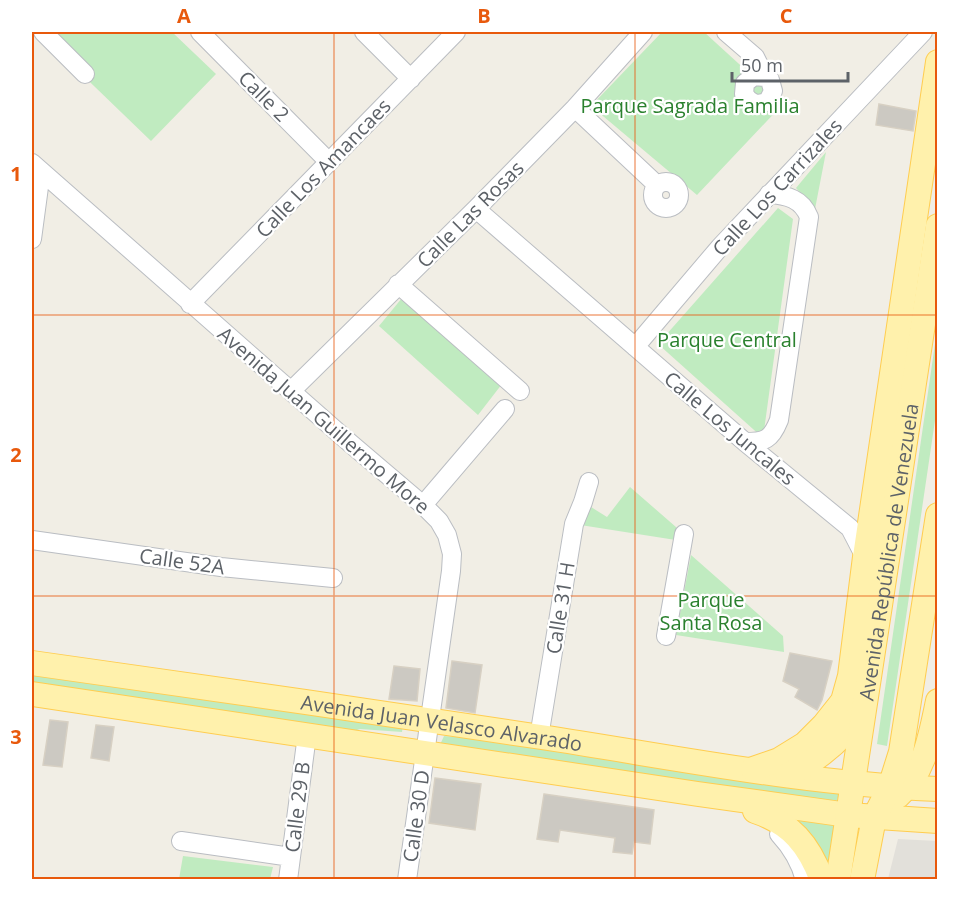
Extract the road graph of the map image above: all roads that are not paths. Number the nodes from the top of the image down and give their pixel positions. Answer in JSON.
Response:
{"nodes":[{"id":1,"x":44,"y":32,"type":"edge"},
{"id":2,"x":200,"y":32,"type":"edge"},
{"id":3,"x":364,"y":32,"type":"edge"},
{"id":4,"x":456,"y":32,"type":"edge"},
{"id":5,"x":643,"y":32,"type":"edge"},
{"id":6,"x":726,"y":32,"type":"edge"},
{"id":7,"x":923,"y":32,"type":"edge"},
{"id":8,"x":938,"y":62,"type":"edge"},
{"id":9,"x":85,"y":74,"type":"dead end"},
{"id":10,"x":765,"y":77,"type":"dead end"},
{"id":11,"x":411,"y":79,"type":"junction"},
{"id":12,"x":575,"y":108,"type":"junction"},
{"id":13,"x":328,"y":161,"type":"junction"},
{"id":14,"x":36,"y":167,"type":"edge"},
{"id":15,"x":657,"y":185,"type":"dead end"},
{"id":16,"x":769,"y":194,"type":"junction"},
{"id":17,"x":476,"y":209,"type":"junction"},
{"id":18,"x":938,"y":226,"type":"edge"},
{"id":19,"x":32,"y":239,"type":"edge"},
{"id":20,"x":398,"y":284,"type":"junction"},
{"id":21,"x":190,"y":304,"type":"junction"},
{"id":22,"x":635,"y":347,"type":"junction"},
{"id":23,"x":291,"y":391,"type":"junction"},
{"id":24,"x":520,"y":391,"type":"dead end"},
{"id":25,"x":505,"y":409,"type":"dead end"},
{"id":26,"x":745,"y":442,"type":"junction"},
{"id":27,"x":589,"y":482,"type":"dead end"},
{"id":28,"x":423,"y":505,"type":"junction"},
{"id":29,"x":938,"y":515,"type":"edge"},
{"id":30,"x":871,"y":516,"type":"junction"},
{"id":31,"x":850,"y":528,"type":"junction"},
{"id":32,"x":684,"y":534,"type":"dead end"},
{"id":33,"x":32,"y":540,"type":"edge"},
{"id":34,"x":865,"y":557,"type":"junction"},
{"id":35,"x":333,"y":578,"type":"dead end"},
{"id":36,"x":666,"y":636,"type":"dead end"},
{"id":37,"x":32,"y":663,"type":"edge"},
{"id":38,"x":32,"y":694,"type":"edge"},
{"id":39,"x":938,"y":701,"type":"edge"},
{"id":40,"x":866,"y":705,"type":"junction"},
{"id":41,"x":429,"y":721,"type":"junction"},
{"id":42,"x":307,"y":735,"type":"junction"},
{"id":43,"x":539,"y":737,"type":"junction"},
{"id":44,"x":425,"y":752,"type":"junction"},
{"id":45,"x":751,"y":770,"type":"junction"},
{"id":46,"x":788,"y":775,"type":"junction"},
{"id":47,"x":853,"y":784,"type":"junction"},
{"id":48,"x":898,"y":788,"type":"junction"},
{"id":49,"x":938,"y":789,"type":"edge"},
{"id":50,"x":698,"y":794,"type":"junction"},
{"id":51,"x":744,"y":807,"type":"junction"},
{"id":52,"x":848,"y":815,"type":"junction"},
{"id":53,"x":874,"y":818,"type":"junction"},
{"id":54,"x":938,"y":821,"type":"edge"},
{"id":55,"x":181,"y":841,"type":"dead end"},
{"id":56,"x":291,"y":857,"type":"junction"},
{"id":57,"x":288,"y":879,"type":"edge"},
{"id":58,"x":407,"y":879,"type":"edge"},
{"id":59,"x":805,"y":879,"type":"edge"},
{"id":60,"x":822,"y":879,"type":"edge"},
{"id":61,"x":838,"y":879,"type":"edge"},
{"id":62,"x":862,"y":879,"type":"edge"}],
"edges":[{"from":1,"to":9,"type":"street"},
{"from":2,"to":13,"type":"street","name":"Calle 2"},
{"from":3,"to":11,"type":"street"},
{"from":4,"to":11,"type":"street","name":"Calle Los Amancaes"},
{"from":5,"to":12,"type":"street","name":"Calle Las Rosas"},
{"from":6,"to":10,"type":"street"},
{"from":7,"to":16,"type":"street","name":"Calle Los Carrizales"},
{"from":8,"to":30,"type":"main road"},
{"from":11,"to":13,"type":"street","name":"Calle Los Amancaes"},
{"from":12,"to":15,"type":"street"},
{"from":12,"to":17,"type":"street","name":"Calle Las Rosas"},
{"from":13,"to":21,"type":"street","name":"Calle Los Amancaes"},
{"from":14,"to":19,"type":"street"},
{"from":14,"to":21,"type":"street","name":"Avenida Juan Guillermo More"},
{"from":16,"to":22,"type":"street","name":"Calle Los Carrizales"},
{"from":16,"to":26,"type":"street"},
{"from":17,"to":20,"type":"street","name":"Calle Las Rosas"},
{"from":17,"to":22,"type":"street","name":"Calle Los Juncales"},
{"from":18,"to":40,"type":"main road","name":"Avenida República de Venezuela"},
{"from":20,"to":23,"type":"street","name":"Calle Las Rosas"},
{"from":20,"to":24,"type":"street"},
{"from":21,"to":23,"type":"street","name":"Avenida Juan Guillermo More"},
{"from":22,"to":26,"type":"street","name":"Calle Los Juncales"},
{"from":23,"to":28,"type":"street","name":"Avenida Juan Guillermo More"},
{"from":25,"to":28,"type":"street"},
{"from":26,"to":31,"type":"street","name":"Calle Los Juncales"},
{"from":27,"to":43,"type":"street","name":"Calle 31 H"},
{"from":28,"to":41,"type":"street","name":"Avenida Juan Guillermo More"},
{"from":29,"to":48,"type":"main road"},
{"from":30,"to":31,"type":"street"},
{"from":30,"to":34,"type":"main road"},
{"from":31,"to":34,"type":"street","name":"Calle Los Juncales"},
{"from":32,"to":36,"type":"street"},
{"from":33,"to":35,"type":"street","name":"Calle 52A"},
{"from":34,"to":45,"type":"main road"},
{"from":37,"to":41,"type":"main road","name":"Avenida Juan Velasco Alvarado"},
{"from":38,"to":42,"type":"main road","name":"Avenida Juan Velasco Alvarado"},
{"from":39,"to":48,"type":"main road"},
{"from":40,"to":46,"type":"main road"},
{"from":40,"to":47,"type":"main road","name":"Avenida República de Venezuela"},
{"from":41,"to":43,"type":"main road","name":"Avenida Juan Velasco Alvarado"},
{"from":41,"to":44,"type":"street","name":"Avenida Juan Guillermo More"},
{"from":42,"to":44,"type":"main road","name":"Avenida Juan Velasco Alvarado"},
{"from":42,"to":56,"type":"street","name":"Calle 29 B"},
{"from":43,"to":45,"type":"main road","name":"Avenida Juan Velasco Alvarado"},
{"from":44,"to":50,"type":"main road","name":"Avenida Juan Velasco Alvarado"},
{"from":44,"to":58,"type":"street","name":"Calle 30 D"},
{"from":45,"to":46,"type":"main road","name":"Avenida Juan Velasco Alvarado"},
{"from":46,"to":47,"type":"main road","name":"Avenida Juan Velasco Alvarado"},
{"from":47,"to":48,"type":"main road","name":"Avenida Juan Velasco Alvarado"},
{"from":47,"to":52,"type":"main road","name":"Avenida República de Venezuela"},
{"from":48,"to":49,"type":"main road","name":"Avenida Juan Velasco Alvarado"},
{"from":48,"to":53,"type":"main road"},
{"from":50,"to":51,"type":"street"},
{"from":50,"to":52,"type":"main road","name":"Avenida Juan Velasco Alvarado"},
{"from":51,"to":59,"type":"street"},
{"from":51,"to":60,"type":"main road"},
{"from":52,"to":53,"type":"main road","name":"Avenida Juan Velasco Alvarado"},
{"from":52,"to":61,"type":"main road","name":"Avenida República de Venezuela"},
{"from":53,"to":54,"type":"main road","name":"Avenida Juan Velasco Alvarado"},
{"from":53,"to":62,"type":"main road"},
{"from":55,"to":56,"type":"street"},
{"from":56,"to":57,"type":"street","name":"Calle 29 B"}]}
